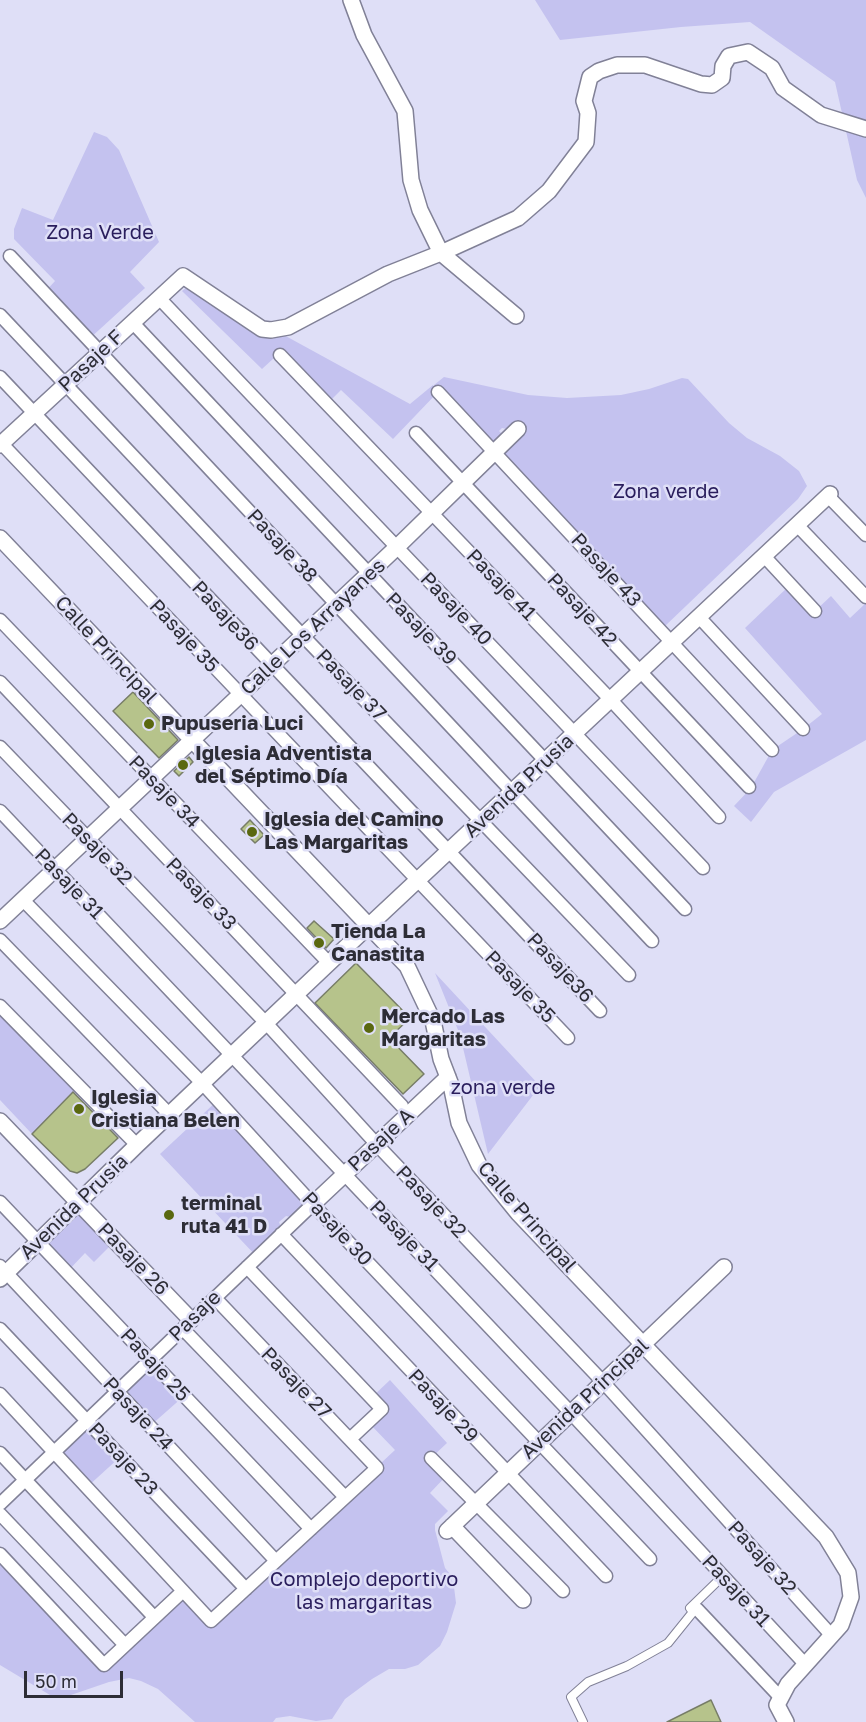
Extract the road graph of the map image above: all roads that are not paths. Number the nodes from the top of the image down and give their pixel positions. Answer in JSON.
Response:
{"nodes":[{"id":1,"x":351,"y":0,"type":"edge"},
{"id":2,"x":866,"y":129,"type":"edge"},
{"id":3,"x":441,"y":253,"type":"junction"},
{"id":4,"x":10,"y":256,"type":"dead end"},
{"id":5,"x":159,"y":298,"type":"junction"},
{"id":6,"x":0,"y":315,"type":"edge"},
{"id":7,"x":516,"y":316,"type":"dead end"},
{"id":8,"x":133,"y":323,"type":"junction"},
{"id":9,"x":100,"y":353,"type":"junction"},
{"id":10,"x":280,"y":355,"type":"dead end"},
{"id":11,"x":0,"y":377,"type":"edge"},
{"id":12,"x":66,"y":384,"type":"junction"},
{"id":13,"x":438,"y":392,"type":"dead end"},
{"id":14,"x":35,"y":414,"type":"junction"},
{"id":15,"x":518,"y":429,"type":"dead end"},
{"id":16,"x":416,"y":433,"type":"dead end"},
{"id":17,"x":1,"y":444,"type":"edge"},
{"id":18,"x":495,"y":452,"type":"junction"},
{"id":19,"x":463,"y":483,"type":"junction"},
{"id":20,"x":829,"y":495,"type":"joint"},
{"id":21,"x":433,"y":514,"type":"junction"},
{"id":22,"x":797,"y":525,"type":"junction"},
{"id":23,"x":866,"y":535,"type":"edge"},
{"id":24,"x":0,"y":538,"type":"edge"},
{"id":25,"x":398,"y":548,"type":"junction"},
{"id":26,"x":764,"y":556,"type":"junction"},
{"id":27,"x":369,"y":574,"type":"junction"},
{"id":28,"x":866,"y":597,"type":"edge"},
{"id":29,"x":336,"y":605,"type":"junction"},
{"id":30,"x":815,"y":611,"type":"dead end"},
{"id":31,"x":699,"y":617,"type":"junction"},
{"id":32,"x":0,"y":620,"type":"edge"},
{"id":33,"x":303,"y":636,"type":"junction"},
{"id":34,"x":673,"y":641,"type":"junction"},
{"id":35,"x":271,"y":665,"type":"junction"},
{"id":36,"x":640,"y":672,"type":"junction"},
{"id":37,"x":0,"y":682,"type":"edge"},
{"id":38,"x":239,"y":695,"type":"junction"},
{"id":39,"x":611,"y":700,"type":"junction"},
{"id":40,"x":803,"y":729,"type":"dead end"},
{"id":41,"x":575,"y":734,"type":"junction"},
{"id":42,"x":192,"y":741,"type":"junction"},
{"id":43,"x":0,"y":747,"type":"edge"},
{"id":44,"x":772,"y":750,"type":"dead end"},
{"id":45,"x":546,"y":761,"type":"junction"},
{"id":46,"x":152,"y":779,"type":"junction"},
{"id":47,"x":748,"y":787,"type":"dead end"},
{"id":48,"x":512,"y":792,"type":"junction"},
{"id":49,"x":120,"y":808,"type":"junction"},
{"id":50,"x":0,"y":811,"type":"edge"},
{"id":51,"x":719,"y":817,"type":"dead end"},
{"id":52,"x":482,"y":821,"type":"junction"},
{"id":53,"x":87,"y":839,"type":"junction"},
{"id":54,"x":449,"y":851,"type":"junction"},
{"id":55,"x":703,"y":868,"type":"dead end"},
{"id":56,"x":55,"y":869,"type":"junction"},
{"id":57,"x":418,"y":880,"type":"junction"},
{"id":58,"x":23,"y":900,"type":"junction"},
{"id":59,"x":685,"y":909,"type":"dead end"},
{"id":60,"x":0,"y":921,"type":"edge"},
{"id":61,"x":368,"y":927,"type":"junction"},
{"id":62,"x":0,"y":940,"type":"edge"},
{"id":63,"x":652,"y":941,"type":"dead end"},
{"id":64,"x":329,"y":963,"type":"junction"},
{"id":65,"x":629,"y":975,"type":"dead end"},
{"id":66,"x":297,"y":994,"type":"junction"},
{"id":67,"x":0,"y":1006,"type":"edge"},
{"id":68,"x":600,"y":1011,"type":"dead end"},
{"id":69,"x":267,"y":1024,"type":"junction"},
{"id":70,"x":568,"y":1038,"type":"dead end"},
{"id":71,"x":234,"y":1055,"type":"junction"},
{"id":72,"x":448,"y":1077,"type":"junction"},
{"id":73,"x":203,"y":1084,"type":"junction"},
{"id":74,"x":402,"y":1106,"type":"dead end"},
{"id":75,"x":170,"y":1115,"type":"junction"},
{"id":76,"x":0,"y":1121,"type":"edge"},
{"id":77,"x":376,"y":1144,"type":"junction"},
{"id":78,"x":137,"y":1145,"type":"junction"},
{"id":79,"x":345,"y":1174,"type":"junction"},
{"id":80,"x":0,"y":1202,"type":"edge"},
{"id":81,"x":79,"y":1203,"type":"junction"},
{"id":82,"x":313,"y":1204,"type":"junction"},
{"id":83,"x":281,"y":1234,"type":"junction"},
{"id":84,"x":38,"y":1242,"type":"junction"},
{"id":85,"x":247,"y":1267,"type":"junction"},
{"id":86,"x":724,"y":1268,"type":"dead end"},
{"id":87,"x":2,"y":1273,"type":"edge"},
{"id":88,"x":215,"y":1298,"type":"junction"},
{"id":89,"x":187,"y":1324,"type":"junction"},
{"id":90,"x":0,"y":1329,"type":"edge"},
{"id":91,"x":643,"y":1346,"type":"junction"},
{"id":92,"x":150,"y":1360,"type":"junction"},
{"id":93,"x":603,"y":1383,"type":"junction"},
{"id":94,"x":117,"y":1391,"type":"junction"},
{"id":95,"x":0,"y":1394,"type":"edge"},
{"id":96,"x":571,"y":1413,"type":"junction"},
{"id":97,"x":87,"y":1420,"type":"junction"},
{"id":98,"x":350,"y":1439,"type":"junction"},
{"id":99,"x":540,"y":1442,"type":"junction"},
{"id":100,"x":54,"y":1452,"type":"junction"},
{"id":101,"x":0,"y":1453,"type":"edge"},
{"id":102,"x":431,"y":1458,"type":"dead end"},
{"id":103,"x":507,"y":1473,"type":"junction"},
{"id":104,"x":25,"y":1480,"type":"junction"},
{"id":105,"x":345,"y":1497,"type":"junction"},
{"id":106,"x":476,"y":1503,"type":"junction"},
{"id":107,"x":0,"y":1504,"type":"edge"},
{"id":108,"x":0,"y":1514,"type":"edge"},
{"id":109,"x":311,"y":1529,"type":"junction"},
{"id":110,"x":0,"y":1554,"type":"edge"},
{"id":111,"x":650,"y":1559,"type":"dead end"},
{"id":112,"x":276,"y":1561,"type":"junction"},
{"id":113,"x":606,"y":1576,"type":"dead end"},
{"id":114,"x":723,"y":1576,"type":"junction"},
{"id":115,"x":246,"y":1589,"type":"junction"},
{"id":116,"x":183,"y":1591,"type":"junction"},
{"id":117,"x":563,"y":1591,"type":"dead end"},
{"id":118,"x":523,"y":1600,"type":"dead end"},
{"id":119,"x":697,"y":1609,"type":"dead end"},
{"id":120,"x":154,"y":1617,"type":"junction"},
{"id":121,"x":832,"y":1636,"type":"junction"},
{"id":122,"x":125,"y":1645,"type":"junction"},
{"id":123,"x":805,"y":1664,"type":"junction"},
{"id":124,"x":780,"y":1698,"type":"junction"},
{"id":125,"x":583,"y":1722,"type":"edge"},
{"id":126,"x":786,"y":1722,"type":"edge"}],
"edges":[{"from":1,"to":3,"type":"street"},
{"from":2,"to":3,"type":"street"},
{"from":3,"to":5,"type":"street","name":"Pasaje F"},
{"from":3,"to":7,"type":"street"},
{"from":4,"to":9,"type":"street","name":"Pasaje 38"},
{"from":5,"to":8,"type":"street","name":"Pasaje F"},
{"from":5,"to":25,"type":"street","name":"Pasaje 40"},
{"from":6,"to":12,"type":"street","name":"Pasaje 37"},
{"from":8,"to":9,"type":"street","name":"Pasaje F"},
{"from":8,"to":27,"type":"street","name":"Pasaje 39"},
{"from":9,"to":12,"type":"street","name":"Pasaje F"},
{"from":9,"to":29,"type":"street","name":"Pasaje 38"},
{"from":10,"to":21,"type":"street","name":"Pasaje 41"},
{"from":11,"to":14,"type":"street","name":"Pasaje36"},
{"from":12,"to":14,"type":"street","name":"Pasaje F"},
{"from":12,"to":33,"type":"street","name":"Pasaje 37"},
{"from":13,"to":18,"type":"street","name":"Pasaje 43"},
{"from":14,"to":17,"type":"street","name":"Pasaje F"},
{"from":14,"to":35,"type":"street","name":"Pasaje36"},
{"from":15,"to":18,"type":"street","name":"Calle Los Arrayanes"},
{"from":16,"to":19,"type":"street","name":"Pasaje 42"},
{"from":17,"to":38,"type":"street","name":"Pasaje 35"},
{"from":18,"to":19,"type":"street","name":"Calle Los Arrayanes"},
{"from":18,"to":34,"type":"street","name":"Pasaje 43"},
{"from":19,"to":21,"type":"street","name":"Calle Los Arrayanes"},
{"from":19,"to":36,"type":"street","name":"Pasaje 42"},
{"from":20,"to":22,"type":"street","name":"Avenida Prusia"},
{"from":20,"to":23,"type":"street"},
{"from":21,"to":25,"type":"street","name":"Calle Los Arrayanes"},
{"from":21,"to":39,"type":"street","name":"Pasaje 41"},
{"from":22,"to":26,"type":"street","name":"Avenida Prusia"},
{"from":22,"to":28,"type":"street"},
{"from":24,"to":42,"type":"street","name":"Calle Principal"},
{"from":25,"to":27,"type":"street","name":"Calle Los Arrayanes"},
{"from":25,"to":41,"type":"street","name":"Pasaje 40"},
{"from":26,"to":30,"type":"street"},
{"from":26,"to":31,"type":"street","name":"Avenida Prusia"},
{"from":27,"to":29,"type":"street","name":"Calle Los Arrayanes"},
{"from":27,"to":45,"type":"street","name":"Pasaje 39"},
{"from":29,"to":33,"type":"street","name":"Calle Los Arrayanes"},
{"from":29,"to":48,"type":"street","name":"Pasaje 38"},
{"from":31,"to":34,"type":"street","name":"Avenida Prusia"},
{"from":31,"to":40,"type":"street"},
{"from":32,"to":46,"type":"street","name":"Pasaje 34"},
{"from":33,"to":35,"type":"street","name":"Calle Los Arrayanes"},
{"from":33,"to":52,"type":"street","name":"Pasaje 37"},
{"from":34,"to":36,"type":"street","name":"Avenida Prusia"},
{"from":34,"to":44,"type":"street","name":"Pasaje 43"},
{"from":35,"to":38,"type":"street","name":"Calle Los Arrayanes"},
{"from":35,"to":54,"type":"street","name":"Pasaje36"},
{"from":36,"to":39,"type":"street","name":"Avenida Prusia"},
{"from":36,"to":47,"type":"street","name":"Pasaje 42"},
{"from":37,"to":49,"type":"street","name":"Pasaje 33"},
{"from":38,"to":42,"type":"street","name":"Calle Los Arrayanes"},
{"from":38,"to":57,"type":"street","name":"Pasaje 35"},
{"from":39,"to":41,"type":"street","name":"Avenida Prusia"},
{"from":39,"to":51,"type":"street","name":"Pasaje 41"},
{"from":41,"to":45,"type":"street","name":"Avenida Prusia"},
{"from":41,"to":55,"type":"street","name":"Pasaje 40"},
{"from":42,"to":46,"type":"street","name":"Calle Los Arrayanes"},
{"from":42,"to":61,"type":"street","name":"Calle Principal"},
{"from":43,"to":53,"type":"street","name":"Pasaje 32"},
{"from":45,"to":48,"type":"street","name":"Avenida Prusia"},
{"from":45,"to":59,"type":"street","name":"Pasaje 39"},
{"from":46,"to":49,"type":"street","name":"Calle Los Arrayanes"},
{"from":46,"to":64,"type":"street","name":"Pasaje 34"},
{"from":48,"to":52,"type":"street","name":"Avenida Prusia"},
{"from":48,"to":63,"type":"street","name":"Pasaje 38"},
{"from":49,"to":53,"type":"street","name":"Calle Los Arrayanes"},
{"from":49,"to":66,"type":"street","name":"Pasaje 33"},
{"from":50,"to":56,"type":"street","name":"Pasaje 31"},
{"from":52,"to":54,"type":"street","name":"Avenida Prusia"},
{"from":52,"to":65,"type":"street","name":"Pasaje 37"},
{"from":53,"to":56,"type":"street","name":"Calle Los Arrayanes"},
{"from":53,"to":69,"type":"street","name":"Pasaje 32"},
{"from":54,"to":57,"type":"street","name":"Avenida Prusia"},
{"from":54,"to":68,"type":"street","name":"Pasaje36"},
{"from":56,"to":58,"type":"street","name":"Calle Los Arrayanes"},
{"from":56,"to":71,"type":"street","name":"Pasaje 31"},
{"from":57,"to":61,"type":"street","name":"Avenida Prusia"},
{"from":57,"to":70,"type":"street","name":"Pasaje 35"},
{"from":58,"to":60,"type":"street","name":"Calle Los Arrayanes"},
{"from":58,"to":73,"type":"street","name":"Pasaje 30"},
{"from":61,"to":64,"type":"street","name":"Avenida Prusia"},
{"from":61,"to":72,"type":"street","name":"Calle Principal"},
{"from":62,"to":75,"type":"street"},
{"from":64,"to":66,"type":"street","name":"Avenida Prusia"},
{"from":66,"to":69,"type":"street","name":"Avenida Prusia"},
{"from":66,"to":74,"type":"street","name":"Pasaje 33"},
{"from":67,"to":78,"type":"street"},
{"from":69,"to":71,"type":"street","name":"Avenida Prusia"},
{"from":69,"to":77,"type":"street","name":"Pasaje 32"},
{"from":71,"to":73,"type":"street","name":"Avenida Prusia"},
{"from":71,"to":79,"type":"street","name":"Pasaje 31"},
{"from":72,"to":77,"type":"street","name":"Pasaje A"},
{"from":72,"to":91,"type":"street","name":"Calle Principal"},
{"from":73,"to":75,"type":"street","name":"Avenida Prusia"},
{"from":73,"to":82,"type":"street","name":"Pasaje 30"},
{"from":75,"to":78,"type":"street","name":"Avenida Prusia"},
{"from":76,"to":81,"type":"street","name":"Pasaje 26"},
{"from":77,"to":79,"type":"street","name":"Pasaje A"},
{"from":77,"to":93,"type":"street","name":"Pasaje 32"},
{"from":78,"to":81,"type":"street","name":"Avenida Prusia"},
{"from":79,"to":82,"type":"street","name":"Pasaje A"},
{"from":79,"to":96,"type":"street","name":"Pasaje 31"},
{"from":80,"to":84,"type":"street","name":"Pasaje 25"},
{"from":81,"to":84,"type":"street","name":"Avenida Prusia"},
{"from":81,"to":89,"type":"street","name":"Pasaje 26"},
{"from":82,"to":83,"type":"street","name":"Pasaje"},
{"from":82,"to":99,"type":"street","name":"Pasaje 30"},
{"from":83,"to":85,"type":"street","name":"Pasaje"},
{"from":83,"to":103,"type":"street","name":"Pasaje 29"},
{"from":84,"to":87,"type":"street","name":"Avenida Prusia"},
{"from":84,"to":92,"type":"street","name":"Pasaje 25"},
{"from":85,"to":88,"type":"street","name":"Pasaje"},
{"from":85,"to":98,"type":"street"},
{"from":86,"to":91,"type":"street","name":"Avenida Principal"},
{"from":87,"to":94,"type":"street","name":"Pasaje 24"},
{"from":88,"to":89,"type":"street","name":"Pasaje"},
{"from":88,"to":98,"type":"street","name":"Pasaje 27"},
{"from":89,"to":92,"type":"street","name":"Pasaje"},
{"from":89,"to":105,"type":"street","name":"Pasaje 26"},
{"from":90,"to":97,"type":"street","name":"Pasaje 23"},
{"from":91,"to":93,"type":"street","name":"Avenida Principal"},
{"from":91,"to":121,"type":"street","name":"Calle Principal"},
{"from":92,"to":94,"type":"street","name":"Pasaje"},
{"from":92,"to":109,"type":"street","name":"Pasaje 25"},
{"from":93,"to":96,"type":"street","name":"Avenida Principal"},
{"from":93,"to":121,"type":"street","name":"Pasaje 32"},
{"from":94,"to":97,"type":"street","name":"Pasaje"},
{"from":94,"to":112,"type":"street","name":"Pasaje 24"},
{"from":95,"to":100,"type":"street"},
{"from":96,"to":99,"type":"street","name":"Avenida Principal"},
{"from":96,"to":114,"type":"street","name":"Pasaje 31"},
{"from":97,"to":100,"type":"street","name":"Pasaje"},
{"from":97,"to":115,"type":"street","name":"Pasaje 23"},
{"from":98,"to":105,"type":"street","name":"Pasaje 27"},
{"from":99,"to":103,"type":"street","name":"Avenida Principal"},
{"from":99,"to":111,"type":"street","name":"Pasaje 30"},
{"from":100,"to":104,"type":"street","name":"Pasaje"},
{"from":100,"to":116,"type":"street"},
{"from":101,"to":104,"type":"street"},
{"from":102,"to":106,"type":"street"},
{"from":103,"to":106,"type":"street","name":"Avenida Principal"},
{"from":103,"to":113,"type":"street","name":"Pasaje 29"},
{"from":104,"to":107,"type":"street","name":"Pasaje"},
{"from":104,"to":120,"type":"street"},
{"from":105,"to":109,"type":"street"},
{"from":106,"to":117,"type":"street"},
{"from":106,"to":118,"type":"street","name":"Avenida Principal"},
{"from":108,"to":122,"type":"street"},
{"from":109,"to":112,"type":"street"},
{"from":110,"to":122,"type":"street"},
{"from":112,"to":115,"type":"street"},
{"from":114,"to":123,"type":"street","name":"Pasaje 31"},
{"from":114,"to":125,"type":"lane"},
{"from":115,"to":116,"type":"street"},
{"from":116,"to":120,"type":"street"},
{"from":119,"to":124,"type":"street"},
{"from":120,"to":122,"type":"street"},
{"from":121,"to":123,"type":"street","name":"Calle Principal"},
{"from":123,"to":124,"type":"street","name":"Calle Principal"},
{"from":124,"to":126,"type":"street"}]}
